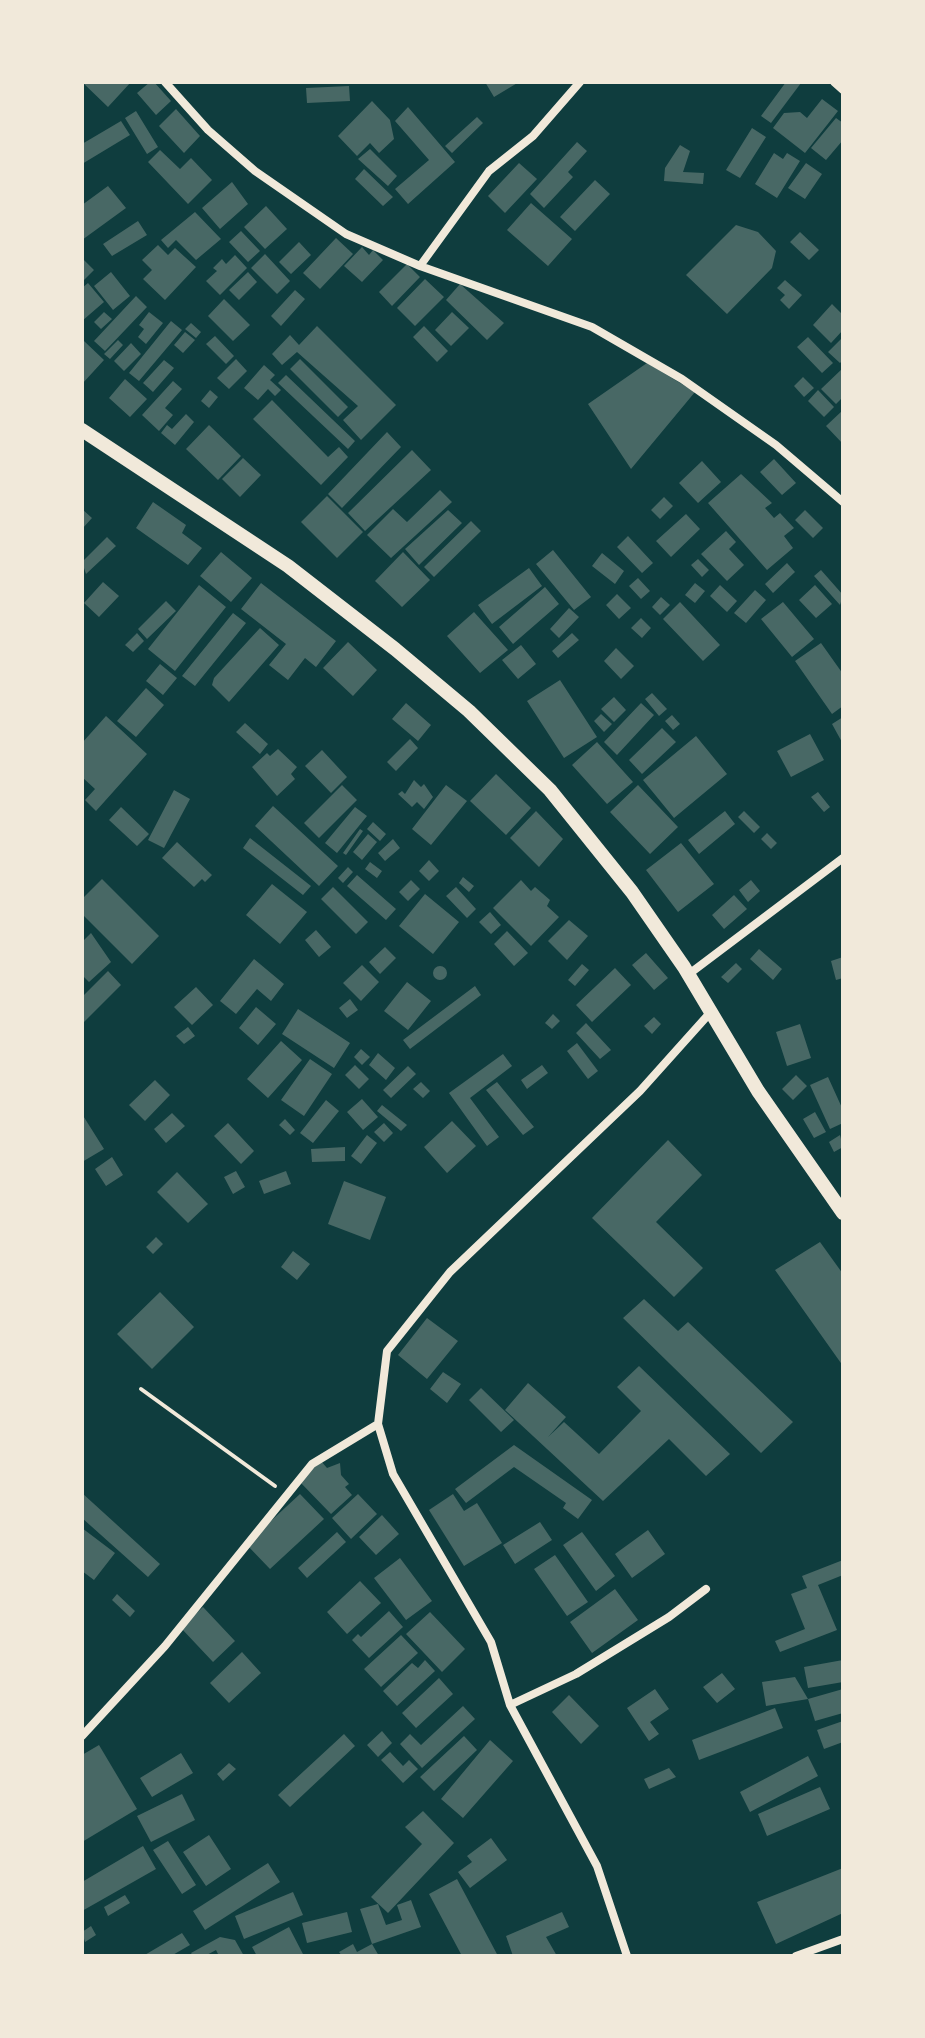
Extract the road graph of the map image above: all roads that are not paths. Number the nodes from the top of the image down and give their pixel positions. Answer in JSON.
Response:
{"nodes":[{"id":1,"x":165,"y":82,"type":"edge"},
{"id":2,"x":580,"y":82,"type":"edge"},
{"id":3,"x":834,"y":82,"type":"edge"},
{"id":4,"x":843,"y":90,"type":"edge"},
{"id":5,"x":420,"y":266,"type":"junction"},
{"id":6,"x":82,"y":430,"type":"edge"},
{"id":7,"x":843,"y":502,"type":"edge"},
{"id":8,"x":843,"y":858,"type":"edge"},
{"id":9,"x":689,"y":974,"type":"junction"},
{"id":10,"x":709,"y":1014,"type":"junction"},
{"id":11,"x":843,"y":1213,"type":"edge"},
{"id":12,"x":378,"y":1424,"type":"junction"},
{"id":13,"x":706,"y":1589,"type":"dead end"},
{"id":14,"x":510,"y":1705,"type":"junction"},
{"id":15,"x":82,"y":1736,"type":"edge"},
{"id":16,"x":843,"y":1939,"type":"edge"},
{"id":17,"x":627,"y":1956,"type":"edge"},
{"id":18,"x":796,"y":1956,"type":"edge"}],
"edges":[{"from":1,"to":5,"type":"street"},
{"from":2,"to":5,"type":"street"},
{"from":3,"to":4,"type":"street"},
{"from":5,"to":7,"type":"street"},
{"from":6,"to":9,"type":"street"},
{"from":8,"to":9,"type":"street"},
{"from":9,"to":10,"type":"street"},
{"from":10,"to":11,"type":"street"},
{"from":10,"to":12,"type":"street"},
{"from":12,"to":14,"type":"street"},
{"from":12,"to":15,"type":"street"},
{"from":13,"to":14,"type":"street"},
{"from":14,"to":17,"type":"street"},
{"from":16,"to":18,"type":"street"}]}
